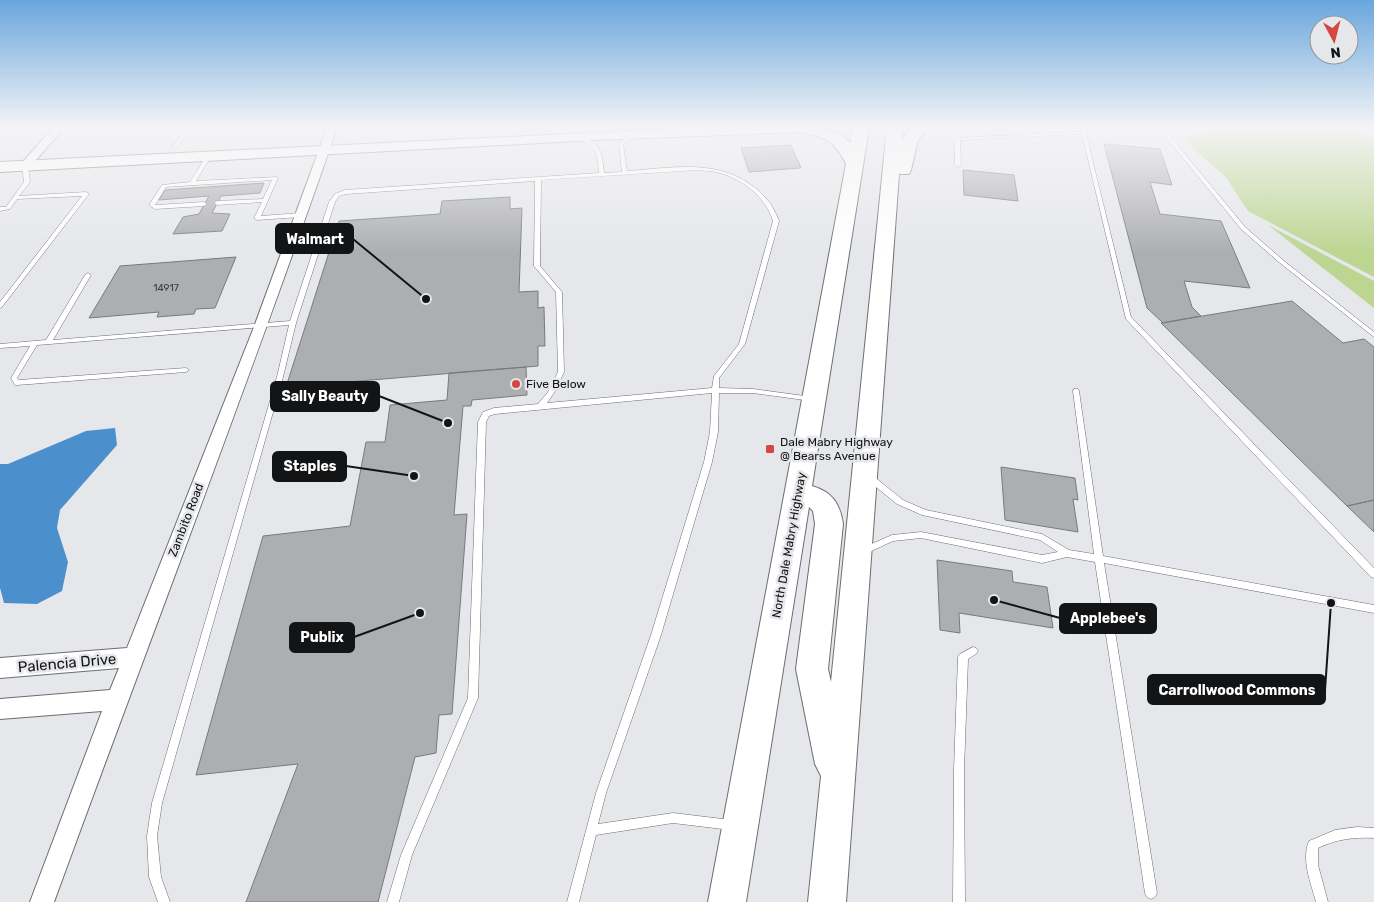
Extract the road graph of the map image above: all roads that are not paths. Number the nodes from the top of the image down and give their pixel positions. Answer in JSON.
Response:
{"nodes":[{"id":1,"x":26,"y":170,"type":"edge"},
{"id":2,"x":200,"y":170,"type":"edge"},
{"id":3,"x":316,"y":170,"type":"edge"},
{"id":4,"x":602,"y":170,"type":"edge"},
{"id":5,"x":660,"y":170,"type":"edge"},
{"id":6,"x":713,"y":170,"type":"edge"},
{"id":7,"x":853,"y":170,"type":"edge"},
{"id":8,"x":891,"y":170,"type":"edge"},
{"id":9,"x":903,"y":170,"type":"edge"},
{"id":10,"x":1093,"y":170,"type":"edge"},
{"id":11,"x":1196,"y":170,"type":"edge"},
{"id":12,"x":625,"y":172,"type":"joint"},
{"id":13,"x":602,"y":174,"type":"junction"},
{"id":14,"x":538,"y":178,"type":"junction"},
{"id":15,"x":192,"y":183,"type":"junction"},
{"id":16,"x":15,"y":198,"type":"junction"},
{"id":17,"x":889,"y":198,"type":"junction"},
{"id":18,"x":265,"y":200,"type":"junction"},
{"id":19,"x":217,"y":203,"type":"dead end"},
{"id":20,"x":204,"y":204,"type":"dead end"},
{"id":21,"x":0,"y":209,"type":"edge"},
{"id":22,"x":300,"y":215,"type":"junction"},
{"id":23,"x":88,"y":276,"type":"dead end"},
{"id":24,"x":0,"y":306,"type":"edge"},
{"id":25,"x":292,"y":323,"type":"junction"},
{"id":26,"x":262,"y":327,"type":"junction"},
{"id":27,"x":1374,"y":335,"type":"edge"},
{"id":28,"x":48,"y":343,"type":"junction"},
{"id":29,"x":34,"y":344,"type":"junction"},
{"id":30,"x":0,"y":346,"type":"edge"},
{"id":31,"x":186,"y":370,"type":"dead end"},
{"id":32,"x":715,"y":390,"type":"junction"},
{"id":33,"x":1076,"y":391,"type":"dead end"},
{"id":34,"x":814,"y":400,"type":"junction"},
{"id":35,"x":540,"y":406,"type":"junction"},
{"id":36,"x":865,"y":474,"type":"junction"},
{"id":37,"x":798,"y":493,"type":"junction"},
{"id":38,"x":858,"y":553,"type":"junction"},
{"id":39,"x":1067,"y":554,"type":"junction"},
{"id":40,"x":1099,"y":559,"type":"junction"},
{"id":41,"x":1374,"y":574,"type":"edge"},
{"id":42,"x":1374,"y":609,"type":"edge"},
{"id":43,"x":973,"y":651,"type":"dead end"},
{"id":44,"x":133,"y":657,"type":"junction"},
{"id":45,"x":0,"y":668,"type":"edge"},
{"id":46,"x":117,"y":700,"type":"junction"},
{"id":47,"x":0,"y":709,"type":"edge"},
{"id":48,"x":837,"y":788,"type":"junction"},
{"id":49,"x":740,"y":826,"type":"junction"},
{"id":50,"x":592,"y":830,"type":"junction"},
{"id":51,"x":1374,"y":833,"type":"edge"},
{"id":52,"x":1151,"y":893,"type":"dead end"},
{"id":53,"x":42,"y":902,"type":"edge"},
{"id":54,"x":164,"y":902,"type":"edge"},
{"id":55,"x":393,"y":902,"type":"edge"},
{"id":56,"x":572,"y":902,"type":"edge"},
{"id":57,"x":727,"y":902,"type":"edge"},
{"id":58,"x":827,"y":902,"type":"edge"},
{"id":59,"x":959,"y":902,"type":"edge"},
{"id":60,"x":1322,"y":902,"type":"edge"}],
"edges":[{"from":1,"to":16,"type":"lane"},
{"from":2,"to":15,"type":"lane"},
{"from":3,"to":22,"type":"street","name":"Zambito Road"},
{"from":4,"to":13,"type":"lane"},
{"from":5,"to":12,"type":"lane"},
{"from":6,"to":32,"type":"lane"},
{"from":7,"to":34,"type":"main road","name":"North Dale Mabry Highway"},
{"from":8,"to":17,"type":"main road"},
{"from":9,"to":17,"type":"main road"},
{"from":10,"to":41,"type":"lane"},
{"from":11,"to":27,"type":"lane"},
{"from":12,"to":13,"type":"lane"},
{"from":13,"to":14,"type":"lane"},
{"from":14,"to":25,"type":"lane"},
{"from":14,"to":35,"type":"lane"},
{"from":15,"to":18,"type":"lane"},
{"from":15,"to":20,"type":"lane"},
{"from":16,"to":21,"type":"lane"},
{"from":16,"to":24,"type":"lane"},
{"from":17,"to":36,"type":"main road"},
{"from":18,"to":19,"type":"lane"},
{"from":18,"to":22,"type":"lane"},
{"from":22,"to":26,"type":"street","name":"Zambito Road"},
{"from":23,"to":28,"type":"lane"},
{"from":25,"to":26,"type":"lane"},
{"from":25,"to":54,"type":"lane"},
{"from":26,"to":28,"type":"lane"},
{"from":26,"to":44,"type":"street","name":"Zambito Road"},
{"from":28,"to":29,"type":"lane"},
{"from":29,"to":30,"type":"lane"},
{"from":29,"to":31,"type":"lane"},
{"from":32,"to":34,"type":"lane"},
{"from":32,"to":35,"type":"lane"},
{"from":32,"to":50,"type":"lane"},
{"from":33,"to":40,"type":"lane"},
{"from":34,"to":37,"type":"main road","name":"North Dale Mabry Highway"},
{"from":35,"to":55,"type":"lane"},
{"from":36,"to":38,"type":"main road"},
{"from":36,"to":39,"type":"lane"},
{"from":37,"to":48,"type":"main road"},
{"from":37,"to":49,"type":"main road","name":"North Dale Mabry Highway"},
{"from":38,"to":39,"type":"lane"},
{"from":38,"to":48,"type":"main road"},
{"from":39,"to":40,"type":"lane"},
{"from":40,"to":42,"type":"lane"},
{"from":40,"to":52,"type":"lane"},
{"from":43,"to":59,"type":"lane"},
{"from":44,"to":45,"type":"street","name":"Palencia Drive"},
{"from":44,"to":46,"type":"street","name":"Zambito Road"},
{"from":46,"to":47,"type":"street"},
{"from":46,"to":53,"type":"street","name":"Zambito Road"},
{"from":48,"to":58,"type":"main road"},
{"from":49,"to":50,"type":"lane"},
{"from":49,"to":57,"type":"main road","name":"North Dale Mabry Highway"},
{"from":50,"to":56,"type":"lane"},
{"from":51,"to":60,"type":"lane"}]}
